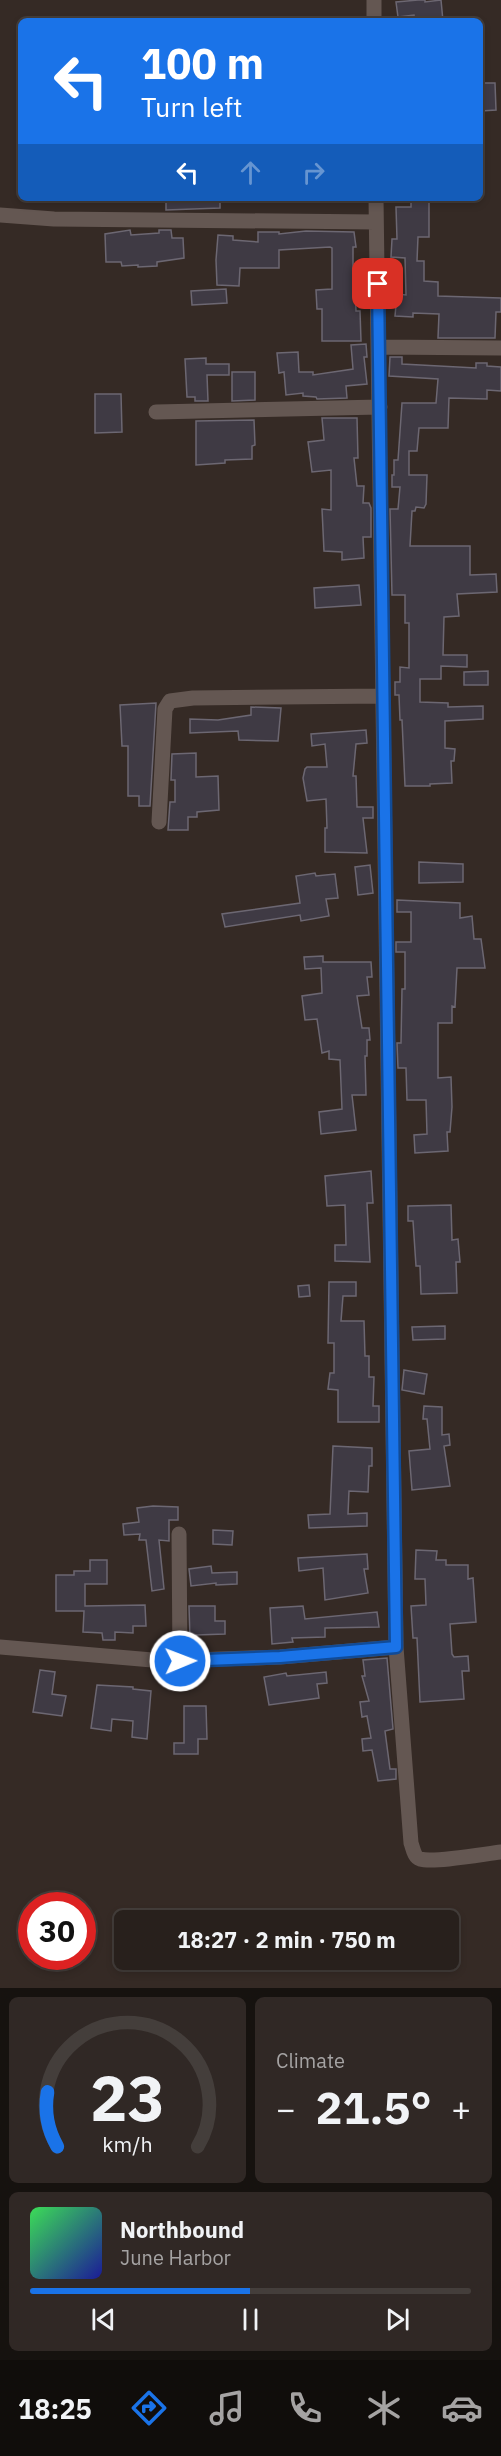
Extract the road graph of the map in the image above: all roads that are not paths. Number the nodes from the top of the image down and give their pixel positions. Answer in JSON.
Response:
{"nodes":[{"id":1,"x":374,"y":0,"type":"edge"},
{"id":2,"x":375,"y":18,"type":"edge"},
{"id":3,"x":376,"y":201,"type":"edge"},
{"id":4,"x":0,"y":215,"type":"edge"},
{"id":5,"x":376,"y":222,"type":"junction"},
{"id":6,"x":379,"y":347,"type":"junction"},
{"id":7,"x":501,"y":348,"type":"edge"},
{"id":8,"x":380,"y":407,"type":"junction"},
{"id":9,"x":156,"y":412,"type":"dead end"},
{"id":10,"x":383,"y":696,"type":"junction"},
{"id":11,"x":159,"y":822,"type":"dead end"},
{"id":12,"x":179,"y":1534,"type":"dead end"},
{"id":13,"x":0,"y":1647,"type":"edge"},
{"id":14,"x":396,"y":1647,"type":"junction"},
{"id":15,"x":180,"y":1661,"type":"junction"},
{"id":16,"x":501,"y":1852,"type":"edge"}],
"edges":[{"from":1,"to":2,"type":"street"},
{"from":3,"to":5,"type":"street"},
{"from":4,"to":5,"type":"street"},
{"from":5,"to":6,"type":"street"},
{"from":6,"to":7,"type":"street"},
{"from":6,"to":8,"type":"street"},
{"from":8,"to":9,"type":"street"},
{"from":8,"to":10,"type":"street"},
{"from":10,"to":11,"type":"street"},
{"from":10,"to":14,"type":"street"},
{"from":12,"to":15,"type":"street"},
{"from":13,"to":15,"type":"street"},
{"from":14,"to":15,"type":"street"},
{"from":14,"to":16,"type":"street"}]}
